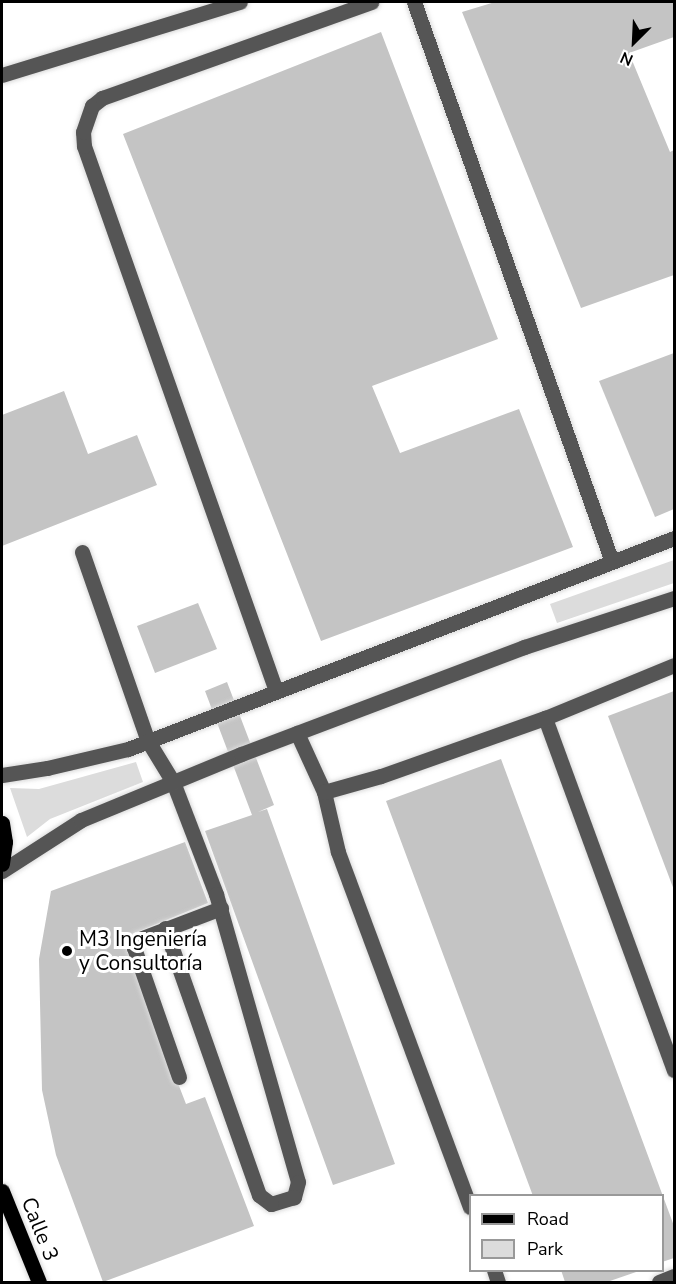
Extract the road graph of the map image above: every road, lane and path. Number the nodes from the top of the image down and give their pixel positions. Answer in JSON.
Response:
{"nodes":[{"id":1,"x":240,"y":2,"type":"edge"},
{"id":2,"x":371,"y":2,"type":"edge"},
{"id":3,"x":414,"y":2,"type":"edge"},
{"id":4,"x":2,"y":75,"type":"edge"},
{"id":5,"x":675,"y":538,"type":"edge"},
{"id":6,"x":82,"y":552,"type":"dead end"},
{"id":7,"x":612,"y":562,"type":"junction"},
{"id":8,"x":675,"y":598,"type":"edge"},
{"id":9,"x":675,"y":665,"type":"edge"},
{"id":10,"x":276,"y":691,"type":"junction"},
{"id":11,"x":544,"y":718,"type":"junction"},
{"id":12,"x":297,"y":733,"type":"junction"},
{"id":13,"x":148,"y":741,"type":"junction"},
{"id":14,"x":2,"y":775,"type":"edge"},
{"id":15,"x":173,"y":782,"type":"junction"},
{"id":16,"x":324,"y":792,"type":"junction"},
{"id":17,"x":2,"y":823,"type":"edge"},
{"id":18,"x":2,"y":864,"type":"edge"},
{"id":19,"x":2,"y":871,"type":"edge"},
{"id":20,"x":220,"y":908,"type":"junction"},
{"id":21,"x":165,"y":928,"type":"junction"},
{"id":22,"x":675,"y":1070,"type":"edge"},
{"id":23,"x":179,"y":1077,"type":"dead end"},
{"id":24,"x":2,"y":1191,"type":"edge"},
{"id":25,"x":469,"y":1202,"type":"edge"},
{"id":26,"x":675,"y":1276,"type":"edge"},
{"id":27,"x":39,"y":1282,"type":"edge"},
{"id":28,"x":659,"y":1282,"type":"edge"}],
"edges":[{"from":1,"to":4,"type":"street"},
{"from":2,"to":10,"type":"street"},
{"from":3,"to":7,"type":"street"},
{"from":5,"to":7,"type":"street"},
{"from":6,"to":13,"type":"street"},
{"from":7,"to":10,"type":"street"},
{"from":8,"to":12,"type":"street"},
{"from":9,"to":11,"type":"street"},
{"from":10,"to":13,"type":"street"},
{"from":11,"to":16,"type":"street"},
{"from":11,"to":22,"type":"street"},
{"from":12,"to":15,"type":"street"},
{"from":12,"to":16,"type":"street"},
{"from":13,"to":14,"type":"street"},
{"from":13,"to":15,"type":"street"},
{"from":15,"to":19,"type":"street"},
{"from":15,"to":20,"type":"street"},
{"from":16,"to":25,"type":"street"},
{"from":17,"to":18,"type":"main road"},
{"from":20,"to":21,"type":"street"},
{"from":20,"to":21,"type":"street"},
{"from":21,"to":23,"type":"street"},
{"from":24,"to":27,"type":"main road","name":"Calle 3"},
{"from":26,"to":28,"type":"street"}]}
